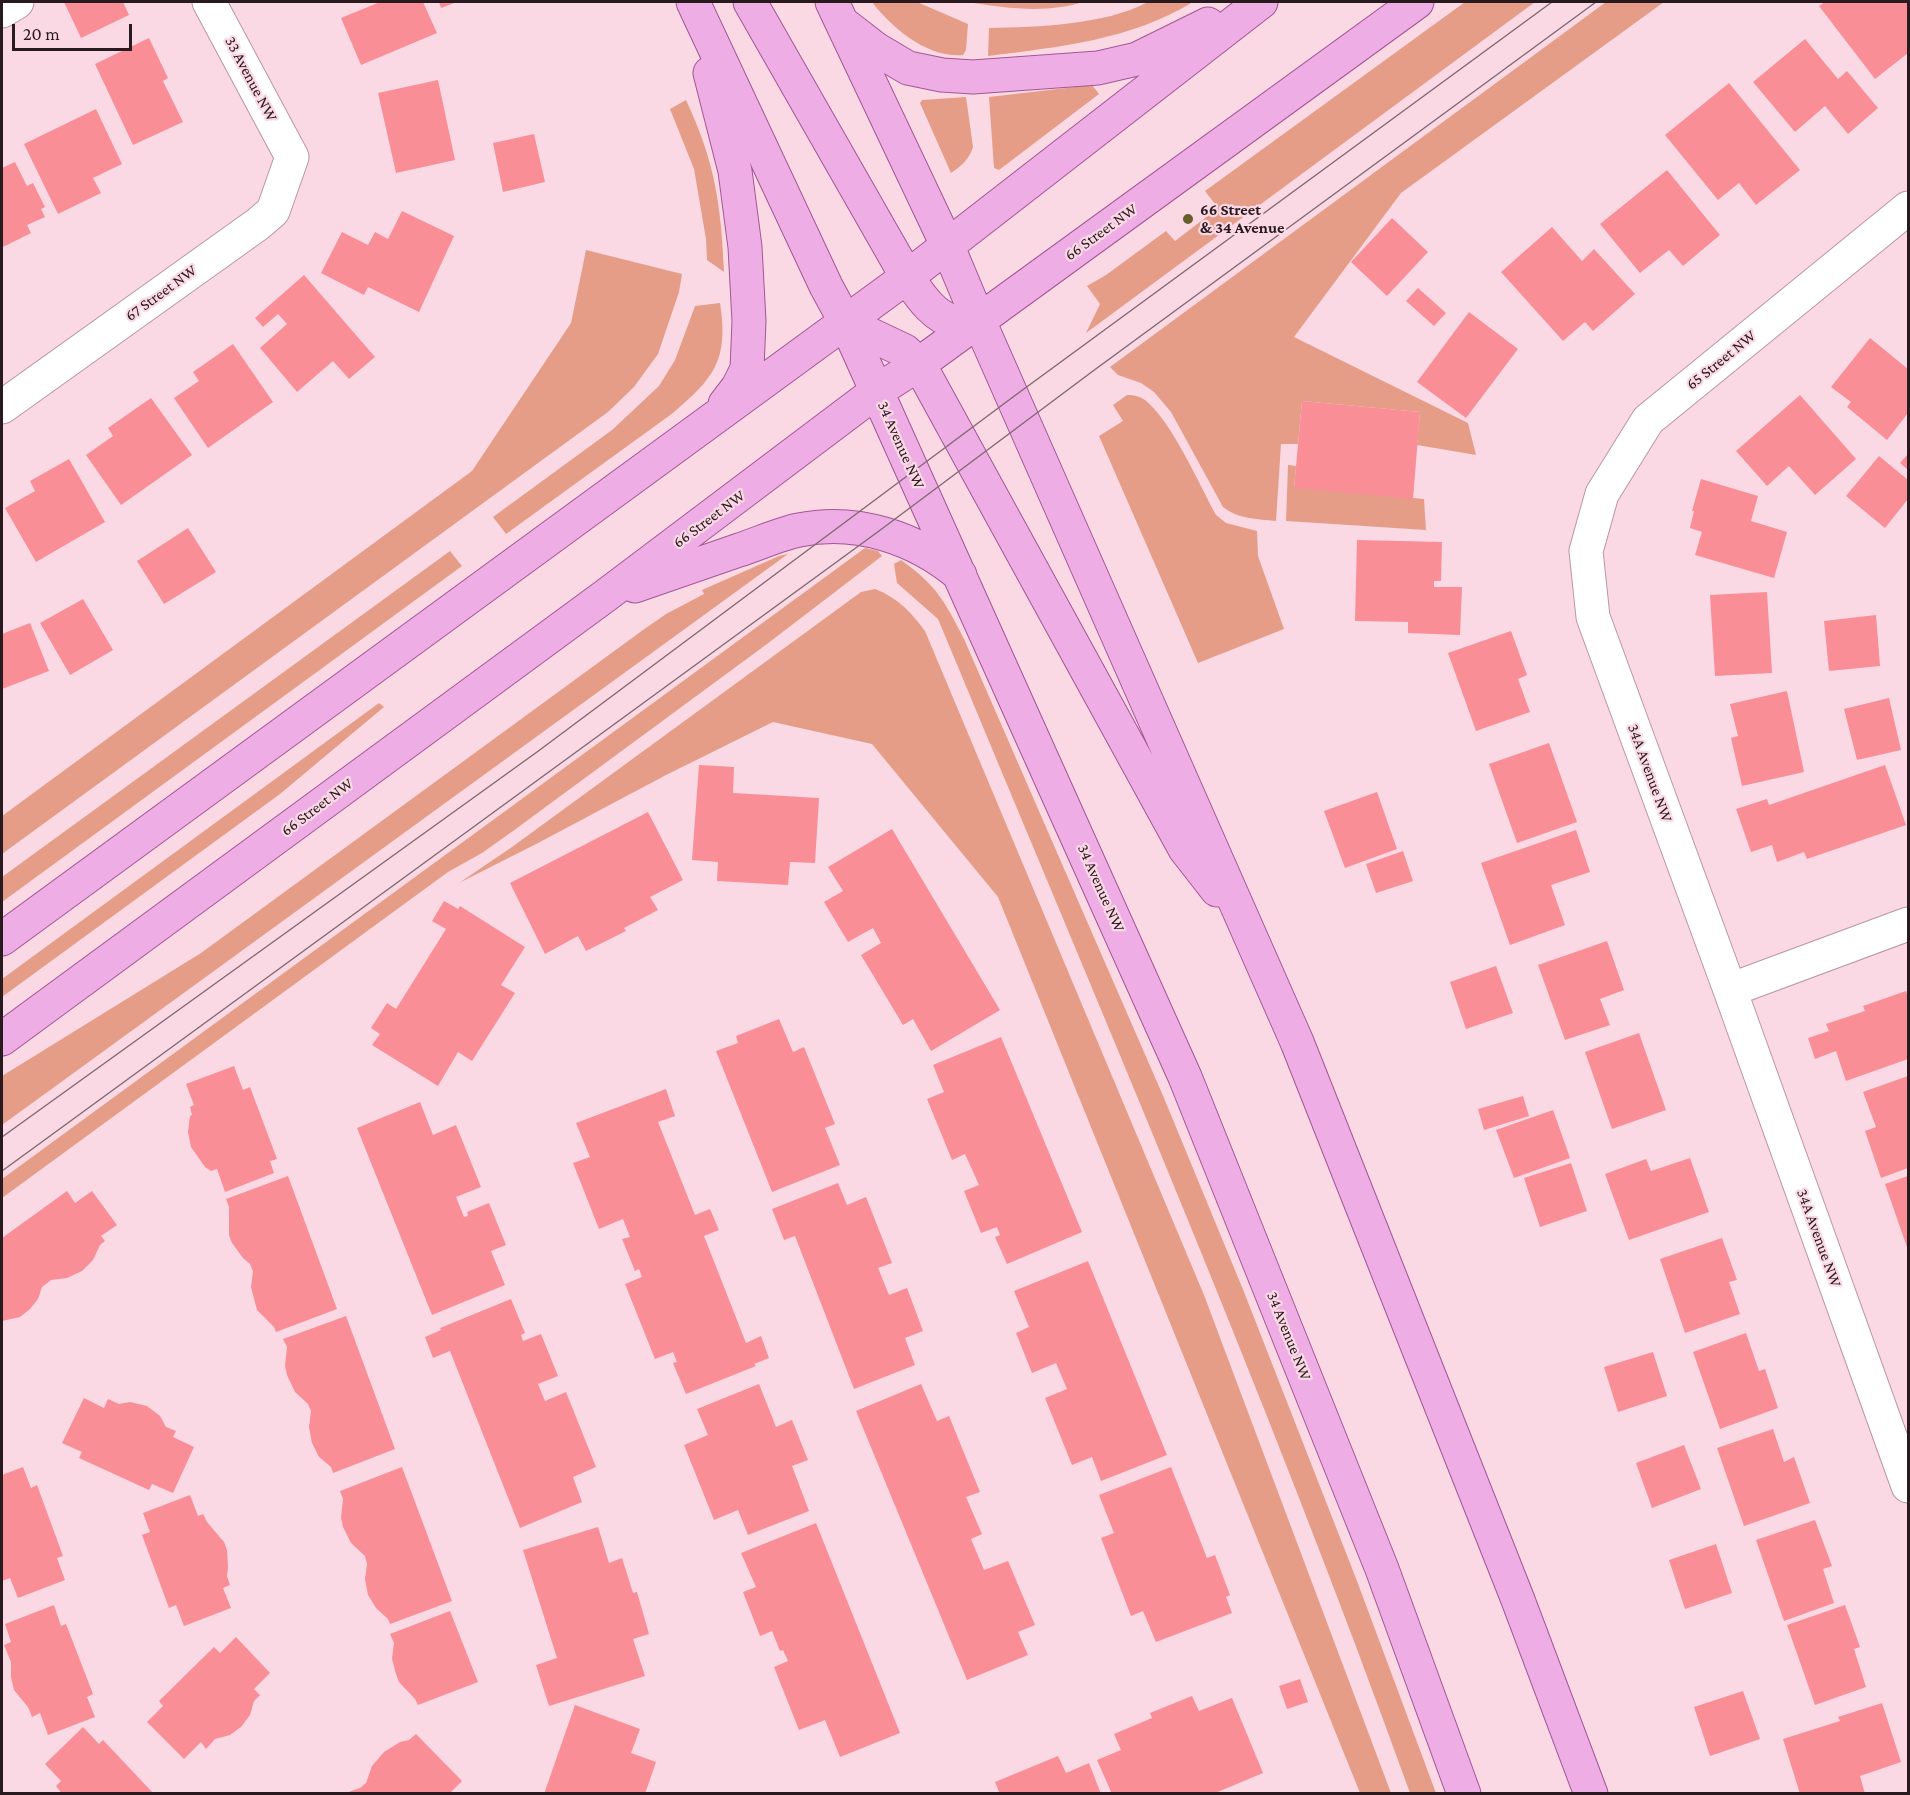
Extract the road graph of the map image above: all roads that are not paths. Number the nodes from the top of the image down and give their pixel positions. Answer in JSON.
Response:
{"nodes":[{"id":1,"x":17,"y":2,"type":"edge"},
{"id":2,"x":209,"y":2,"type":"edge"},
{"id":3,"x":692,"y":2,"type":"edge"},
{"id":4,"x":750,"y":2,"type":"edge"},
{"id":5,"x":1249,"y":2,"type":"edge"},
{"id":6,"x":1260,"y":2,"type":"edge"},
{"id":7,"x":1417,"y":2,"type":"edge"},
{"id":8,"x":2,"y":12,"type":"edge"},
{"id":9,"x":837,"y":13,"type":"edge"},
{"id":10,"x":292,"y":157,"type":"joint"},
{"id":11,"x":1903,"y":221,"type":"edge"},
{"id":12,"x":948,"y":247,"type":"junction"},
{"id":13,"x":907,"y":278,"type":"junction"},
{"id":14,"x":979,"y":321,"type":"junction"},
{"id":15,"x":846,"y":322,"type":"junction"},
{"id":16,"x":919,"y":364,"type":"junction"},
{"id":17,"x":877,"y":391,"type":"junction"},
{"id":18,"x":2,"y":407,"type":"edge"},
{"id":19,"x":718,"y":414,"type":"junction"},
{"id":20,"x":1586,"y":551,"type":"joint"},
{"id":21,"x":961,"y":576,"type":"junction"},
{"id":22,"x":605,"y":596,"type":"junction"},
{"id":23,"x":1908,"y":924,"type":"edge"},
{"id":24,"x":1248,"y":929,"type":"junction"},
{"id":25,"x":2,"y":939,"type":"edge"},
{"id":26,"x":1731,"y":990,"type":"junction"},
{"id":27,"x":2,"y":1039,"type":"edge"},
{"id":28,"x":1908,"y":1486,"type":"edge"},
{"id":29,"x":1464,"y":1794,"type":"edge"},
{"id":30,"x":1591,"y":1794,"type":"edge"}],
"edges":[{"from":1,"to":8,"type":"street"},
{"from":2,"to":10,"type":"street","name":"33 Avenue NW"},
{"from":3,"to":15,"type":"main road","name":"34 Avenue NW"},
{"from":3,"to":19,"type":"main road"},
{"from":4,"to":13,"type":"main road"},
{"from":5,"to":9,"type":"main road"},
{"from":6,"to":12,"type":"main road"},
{"from":7,"to":14,"type":"main road","name":"66 Street NW"},
{"from":9,"to":12,"type":"main road"},
{"from":10,"to":18,"type":"street","name":"67 Street NW"},
{"from":11,"to":20,"type":"street","name":"65 Street NW"},
{"from":12,"to":13,"type":"main road"},
{"from":12,"to":14,"type":"main road"},
{"from":13,"to":14,"type":"main road"},
{"from":13,"to":15,"type":"main road"},
{"from":14,"to":16,"type":"main road","name":"66 Street NW"},
{"from":14,"to":24,"type":"main road"},
{"from":15,"to":16,"type":"main road"},
{"from":15,"to":17,"type":"main road","name":"34 Avenue NW"},
{"from":15,"to":19,"type":"main road"},
{"from":16,"to":17,"type":"main road","name":"66 Street NW"},
{"from":16,"to":24,"type":"main road"},
{"from":17,"to":21,"type":"main road","name":"34 Avenue NW"},
{"from":17,"to":22,"type":"main road","name":"66 Street NW"},
{"from":19,"to":25,"type":"main road"},
{"from":20,"to":26,"type":"street","name":"34A Avenue NW"},
{"from":21,"to":22,"type":"main road"},
{"from":21,"to":29,"type":"main road","name":"34 Avenue NW"},
{"from":22,"to":27,"type":"main road","name":"66 Street NW"},
{"from":23,"to":26,"type":"street"},
{"from":24,"to":30,"type":"main road"},
{"from":26,"to":28,"type":"street","name":"34A Avenue NW"}]}
